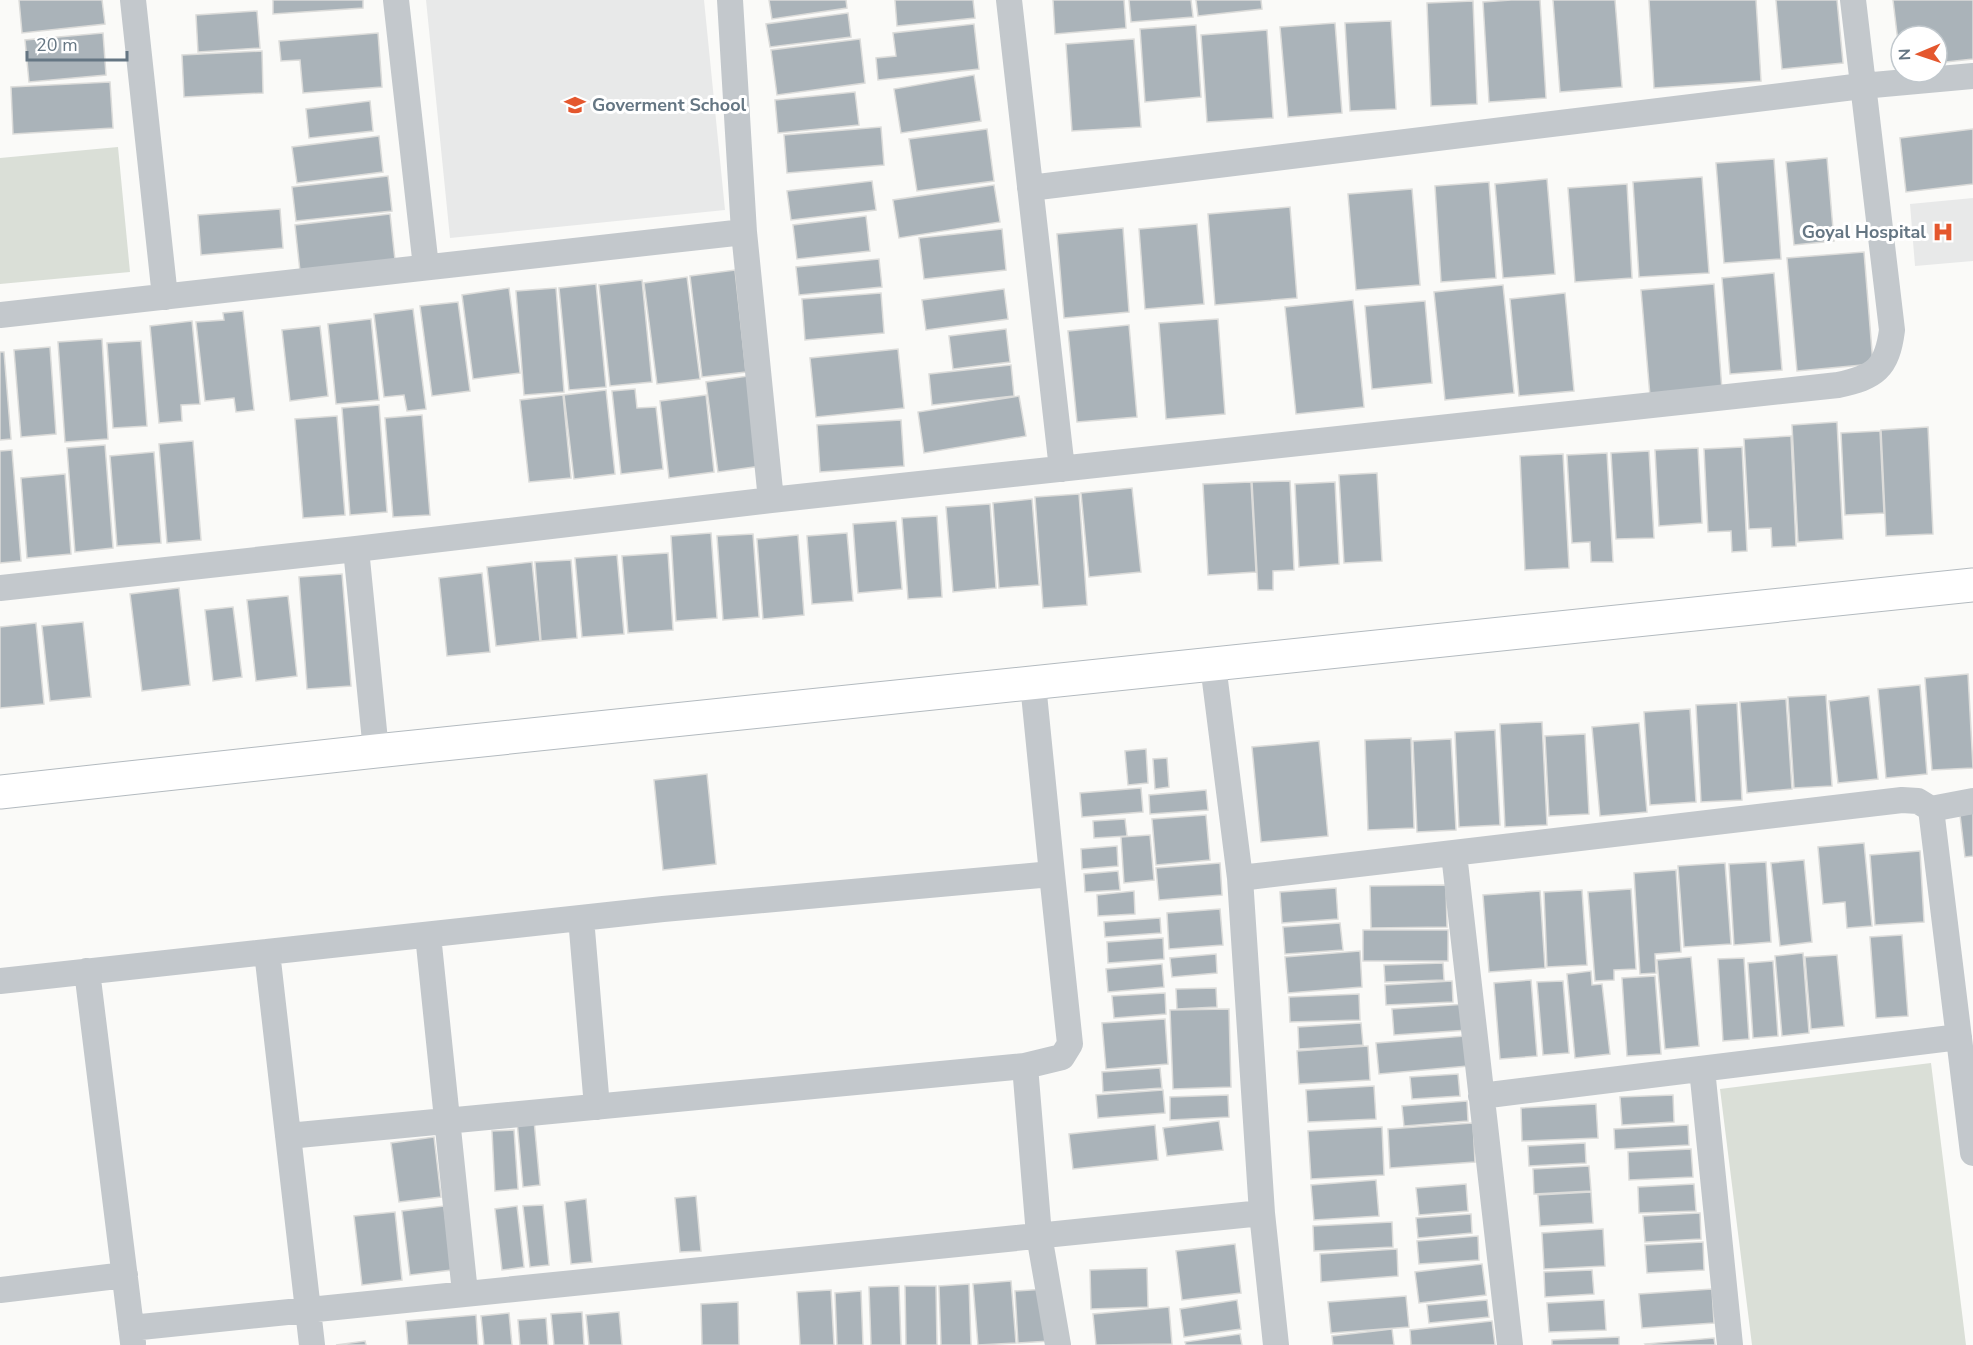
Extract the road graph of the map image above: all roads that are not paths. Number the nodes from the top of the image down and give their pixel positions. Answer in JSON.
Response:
{"nodes":[{"id":1,"x":133,"y":0,"type":"edge"},
{"id":2,"x":396,"y":0,"type":"edge"},
{"id":3,"x":730,"y":0,"type":"edge"},
{"id":4,"x":1009,"y":0,"type":"edge"},
{"id":5,"x":1852,"y":0,"type":"edge"},
{"id":6,"x":1973,"y":76,"type":"edge"},
{"id":7,"x":1862,"y":86,"type":"junction"},
{"id":8,"x":1030,"y":188,"type":"junction"},
{"id":9,"x":744,"y":232,"type":"junction"},
{"id":10,"x":426,"y":267,"type":"junction"},
{"id":11,"x":165,"y":297,"type":"junction"},
{"id":12,"x":0,"y":315,"type":"edge"},
{"id":13,"x":1062,"y":469,"type":"junction"},
{"id":14,"x":771,"y":500,"type":"junction"},
{"id":15,"x":356,"y":549,"type":"junction"},
{"id":16,"x":1973,"y":585,"type":"edge"},
{"id":17,"x":0,"y":588,"type":"edge"},
{"id":18,"x":1213,"y":665,"type":"junction"},
{"id":19,"x":1033,"y":684,"type":"junction"},
{"id":20,"x":376,"y":751,"type":"junction"},
{"id":21,"x":0,"y":792,"type":"edge"},
{"id":22,"x":1973,"y":801,"type":"edge"},
{"id":23,"x":1931,"y":809,"type":"junction"},
{"id":24,"x":1454,"y":854,"type":"junction"},
{"id":25,"x":1052,"y":874,"type":"junction"},
{"id":26,"x":1240,"y":878,"type":"junction"},
{"id":27,"x":581,"y":918,"type":"junction"},
{"id":28,"x":428,"y":935,"type":"junction"},
{"id":29,"x":267,"y":952,"type":"junction"},
{"id":30,"x":87,"y":971,"type":"junction"},
{"id":31,"x":0,"y":981,"type":"edge"},
{"id":32,"x":1959,"y":1037,"type":"junction"},
{"id":33,"x":1025,"y":1066,"type":"junction"},
{"id":34,"x":1702,"y":1069,"type":"junction"},
{"id":35,"x":1481,"y":1096,"type":"junction"},
{"id":36,"x":597,"y":1107,"type":"junction"},
{"id":37,"x":446,"y":1122,"type":"junction"},
{"id":38,"x":288,"y":1137,"type":"junction"},
{"id":39,"x":1973,"y":1153,"type":"edge"},
{"id":40,"x":1262,"y":1213,"type":"junction"},
{"id":41,"x":1039,"y":1235,"type":"junction"},
{"id":42,"x":125,"y":1275,"type":"junction"},
{"id":43,"x":0,"y":1290,"type":"edge"},
{"id":44,"x":465,"y":1293,"type":"junction"},
{"id":45,"x":308,"y":1309,"type":"junction"},
{"id":46,"x":132,"y":1336,"type":"edge"},
{"id":47,"x":312,"y":1345,"type":"edge"},
{"id":48,"x":1058,"y":1345,"type":"edge"},
{"id":49,"x":1276,"y":1345,"type":"edge"},
{"id":50,"x":1510,"y":1345,"type":"edge"},
{"id":51,"x":1730,"y":1345,"type":"edge"}],
"edges":[{"from":1,"to":11,"type":"street"},
{"from":2,"to":10,"type":"street"},
{"from":3,"to":9,"type":"street"},
{"from":4,"to":8,"type":"street"},
{"from":5,"to":7,"type":"street"},
{"from":6,"to":7,"type":"street"},
{"from":7,"to":8,"type":"street"},
{"from":7,"to":13,"type":"street"},
{"from":8,"to":13,"type":"street"},
{"from":9,"to":10,"type":"street"},
{"from":9,"to":14,"type":"street"},
{"from":10,"to":11,"type":"street"},
{"from":11,"to":12,"type":"street"},
{"from":13,"to":14,"type":"street"},
{"from":14,"to":15,"type":"street"},
{"from":15,"to":17,"type":"street"},
{"from":15,"to":20,"type":"street"},
{"from":16,"to":18,"type":"street"},
{"from":18,"to":19,"type":"street"},
{"from":18,"to":26,"type":"street"},
{"from":19,"to":20,"type":"street"},
{"from":19,"to":25,"type":"street"},
{"from":20,"to":21,"type":"street"},
{"from":22,"to":23,"type":"street"},
{"from":23,"to":24,"type":"street"},
{"from":23,"to":32,"type":"street"},
{"from":24,"to":26,"type":"street"},
{"from":24,"to":35,"type":"street"},
{"from":25,"to":27,"type":"street"},
{"from":25,"to":33,"type":"street"},
{"from":26,"to":40,"type":"street"},
{"from":27,"to":28,"type":"street"},
{"from":27,"to":36,"type":"street"},
{"from":28,"to":29,"type":"street"},
{"from":28,"to":37,"type":"street"},
{"from":29,"to":30,"type":"street"},
{"from":29,"to":38,"type":"street"},
{"from":30,"to":31,"type":"street"},
{"from":30,"to":42,"type":"street"},
{"from":32,"to":34,"type":"street"},
{"from":32,"to":39,"type":"street"},
{"from":33,"to":36,"type":"street"},
{"from":33,"to":41,"type":"street"},
{"from":34,"to":35,"type":"street"},
{"from":34,"to":51,"type":"street"},
{"from":35,"to":50,"type":"street"},
{"from":36,"to":37,"type":"street"},
{"from":37,"to":38,"type":"street"},
{"from":37,"to":44,"type":"street"},
{"from":38,"to":45,"type":"street"},
{"from":40,"to":41,"type":"street"},
{"from":40,"to":49,"type":"street"},
{"from":41,"to":44,"type":"street"},
{"from":41,"to":48,"type":"street"},
{"from":42,"to":43,"type":"street"},
{"from":42,"to":46,"type":"street"},
{"from":44,"to":45,"type":"street"},
{"from":45,"to":46,"type":"street"},
{"from":45,"to":47,"type":"street"}]}
